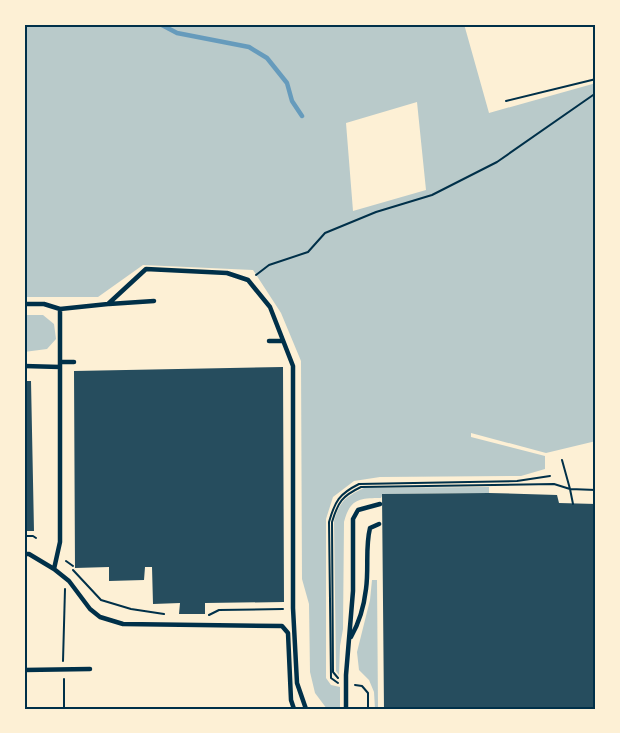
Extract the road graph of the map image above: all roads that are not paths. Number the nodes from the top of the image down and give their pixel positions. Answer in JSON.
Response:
{"nodes":[{"id":1,"x":154,"y":301,"type":"dead end"},
{"id":2,"x":24,"y":304,"type":"edge"},
{"id":3,"x":108,"y":304,"type":"junction"},
{"id":4,"x":60,"y":309,"type":"junction"},
{"id":5,"x":269,"y":341,"type":"dead end"},
{"id":6,"x":284,"y":341,"type":"junction"},
{"id":7,"x":74,"y":362,"type":"dead end"},
{"id":8,"x":60,"y":364,"type":"junction"},
{"id":9,"x":24,"y":366,"type":"edge"},
{"id":10,"x":380,"y":504,"type":"dead end"},
{"id":11,"x":379,"y":524,"type":"dead end"},
{"id":12,"x":24,"y":554,"type":"edge"},
{"id":13,"x":54,"y":569,"type":"junction"},
{"id":14,"x":349,"y":640,"type":"junction"},
{"id":15,"x":90,"y":669,"type":"dead end"},
{"id":16,"x":24,"y":670,"type":"edge"},
{"id":17,"x":294,"y":709,"type":"edge"},
{"id":18,"x":306,"y":709,"type":"edge"},
{"id":19,"x":346,"y":709,"type":"edge"}],
"edges":[{"from":1,"to":3,"type":"lane"},
{"from":2,"to":4,"type":"lane"},
{"from":3,"to":4,"type":"lane"},
{"from":3,"to":6,"type":"lane"},
{"from":4,"to":8,"type":"lane"},
{"from":5,"to":6,"type":"lane"},
{"from":6,"to":18,"type":"lane"},
{"from":7,"to":8,"type":"lane"},
{"from":8,"to":9,"type":"lane"},
{"from":8,"to":13,"type":"lane"},
{"from":10,"to":14,"type":"lane"},
{"from":11,"to":14,"type":"lane"},
{"from":12,"to":13,"type":"lane"},
{"from":13,"to":17,"type":"lane"},
{"from":14,"to":19,"type":"lane"},
{"from":15,"to":16,"type":"lane"}]}
